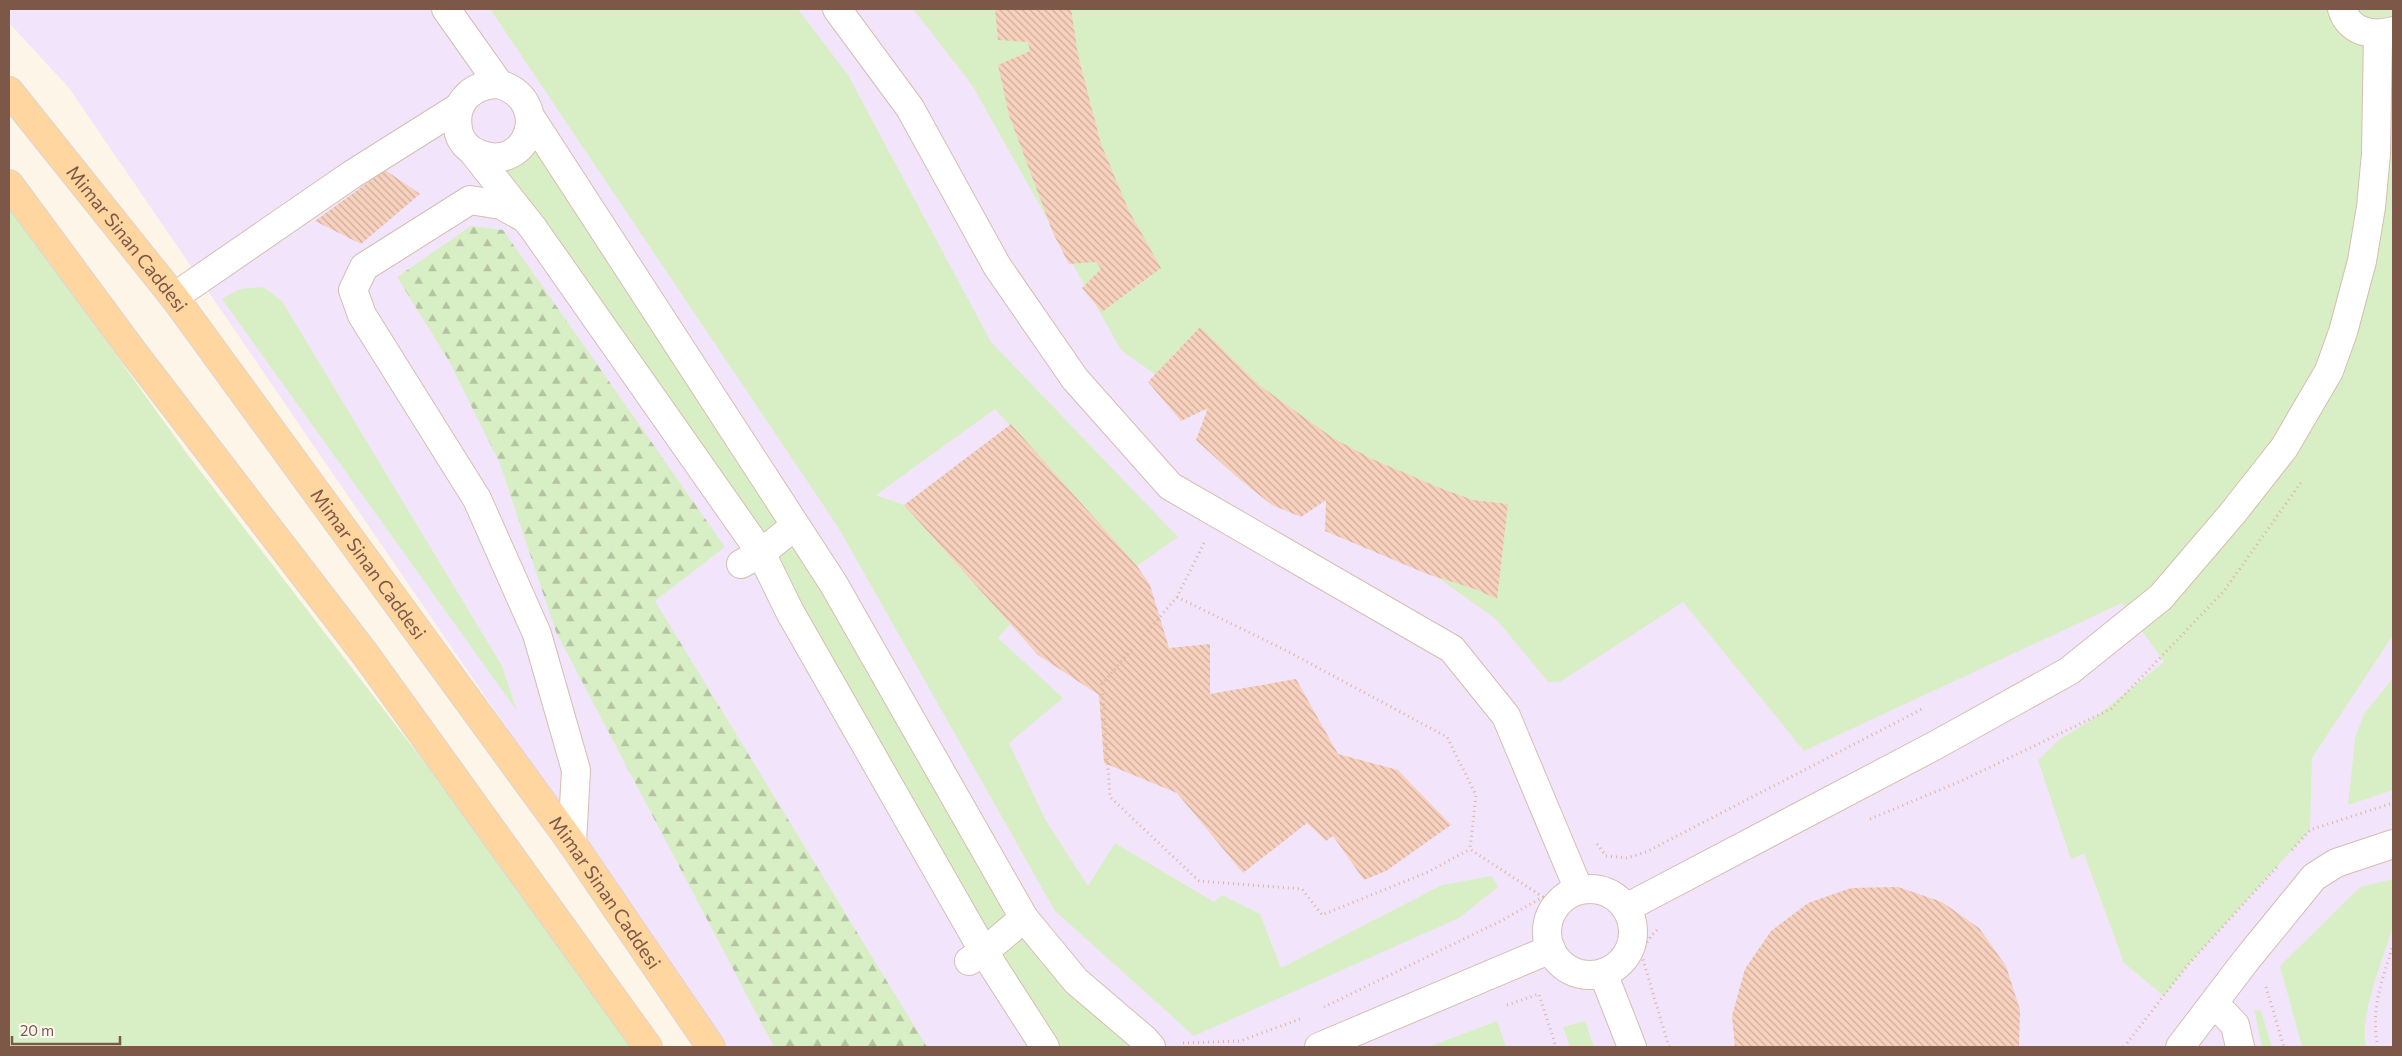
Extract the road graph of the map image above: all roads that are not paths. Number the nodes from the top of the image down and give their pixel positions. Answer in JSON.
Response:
{"nodes":[{"id":1,"x":446,"y":9,"type":"edge"},
{"id":2,"x":837,"y":9,"type":"edge"},
{"id":3,"x":2342,"y":9,"type":"edge"},
{"id":4,"x":2386,"y":32,"type":"edge"},
{"id":5,"x":499,"y":84,"type":"junction"},
{"id":6,"x":9,"y":91,"type":"edge"},
{"id":7,"x":458,"y":107,"type":"junction"},
{"id":8,"x":530,"y":118,"type":"junction"},
{"id":9,"x":473,"y":152,"type":"junction"},
{"id":10,"x":9,"y":184,"type":"edge"},
{"id":11,"x":524,"y":217,"type":"junction"},
{"id":12,"x":174,"y":297,"type":"junction"},
{"id":13,"x":795,"y":526,"type":"junction"},
{"id":14,"x":751,"y":558,"type":"junction"},
{"id":15,"x":572,"y":843,"type":"junction"},
{"id":16,"x":2393,"y":844,"type":"edge"},
{"id":17,"x":1579,"y":890,"type":"junction"},
{"id":18,"x":1626,"y":908,"type":"junction"},
{"id":19,"x":1024,"y":918,"type":"junction"},
{"id":20,"x":1551,"y":949,"type":"junction"},
{"id":21,"x":976,"y":957,"type":"junction"},
{"id":22,"x":1603,"y":973,"type":"junction"},
{"id":23,"x":2214,"y":1003,"type":"junction"},
{"id":24,"x":648,"y":1047,"type":"edge"},
{"id":25,"x":711,"y":1047,"type":"edge"},
{"id":26,"x":1045,"y":1047,"type":"edge"},
{"id":27,"x":1151,"y":1047,"type":"edge"},
{"id":28,"x":1319,"y":1047,"type":"edge"},
{"id":29,"x":1632,"y":1047,"type":"edge"},
{"id":30,"x":2180,"y":1047,"type":"edge"},
{"id":31,"x":2240,"y":1047,"type":"edge"}],
"edges":[{"from":1,"to":5,"type":"street"},
{"from":2,"to":17,"type":"street"},
{"from":3,"to":4,"type":"street"},
{"from":4,"to":18,"type":"street"},
{"from":5,"to":7,"type":"street"},
{"from":5,"to":8,"type":"street"},
{"from":6,"to":12,"type":"main road","name":"Mimar Sinan Caddesi"},
{"from":7,"to":9,"type":"street"},
{"from":7,"to":12,"type":"street"},
{"from":8,"to":9,"type":"street"},
{"from":8,"to":13,"type":"street"},
{"from":9,"to":11,"type":"street"},
{"from":10,"to":24,"type":"main road"},
{"from":11,"to":14,"type":"street"},
{"from":11,"to":15,"type":"street"},
{"from":12,"to":15,"type":"main road","name":"Mimar Sinan Caddesi"},
{"from":13,"to":14,"type":"street"},
{"from":13,"to":19,"type":"street"},
{"from":14,"to":21,"type":"street"},
{"from":15,"to":25,"type":"main road","name":"Mimar Sinan Caddesi"},
{"from":16,"to":23,"type":"street"},
{"from":17,"to":18,"type":"street"},
{"from":17,"to":20,"type":"street"},
{"from":18,"to":22,"type":"street"},
{"from":19,"to":21,"type":"street"},
{"from":19,"to":27,"type":"street"},
{"from":20,"to":22,"type":"street"},
{"from":20,"to":28,"type":"street"},
{"from":21,"to":26,"type":"street"},
{"from":22,"to":29,"type":"street"},
{"from":23,"to":30,"type":"street"},
{"from":23,"to":31,"type":"street"}]}
